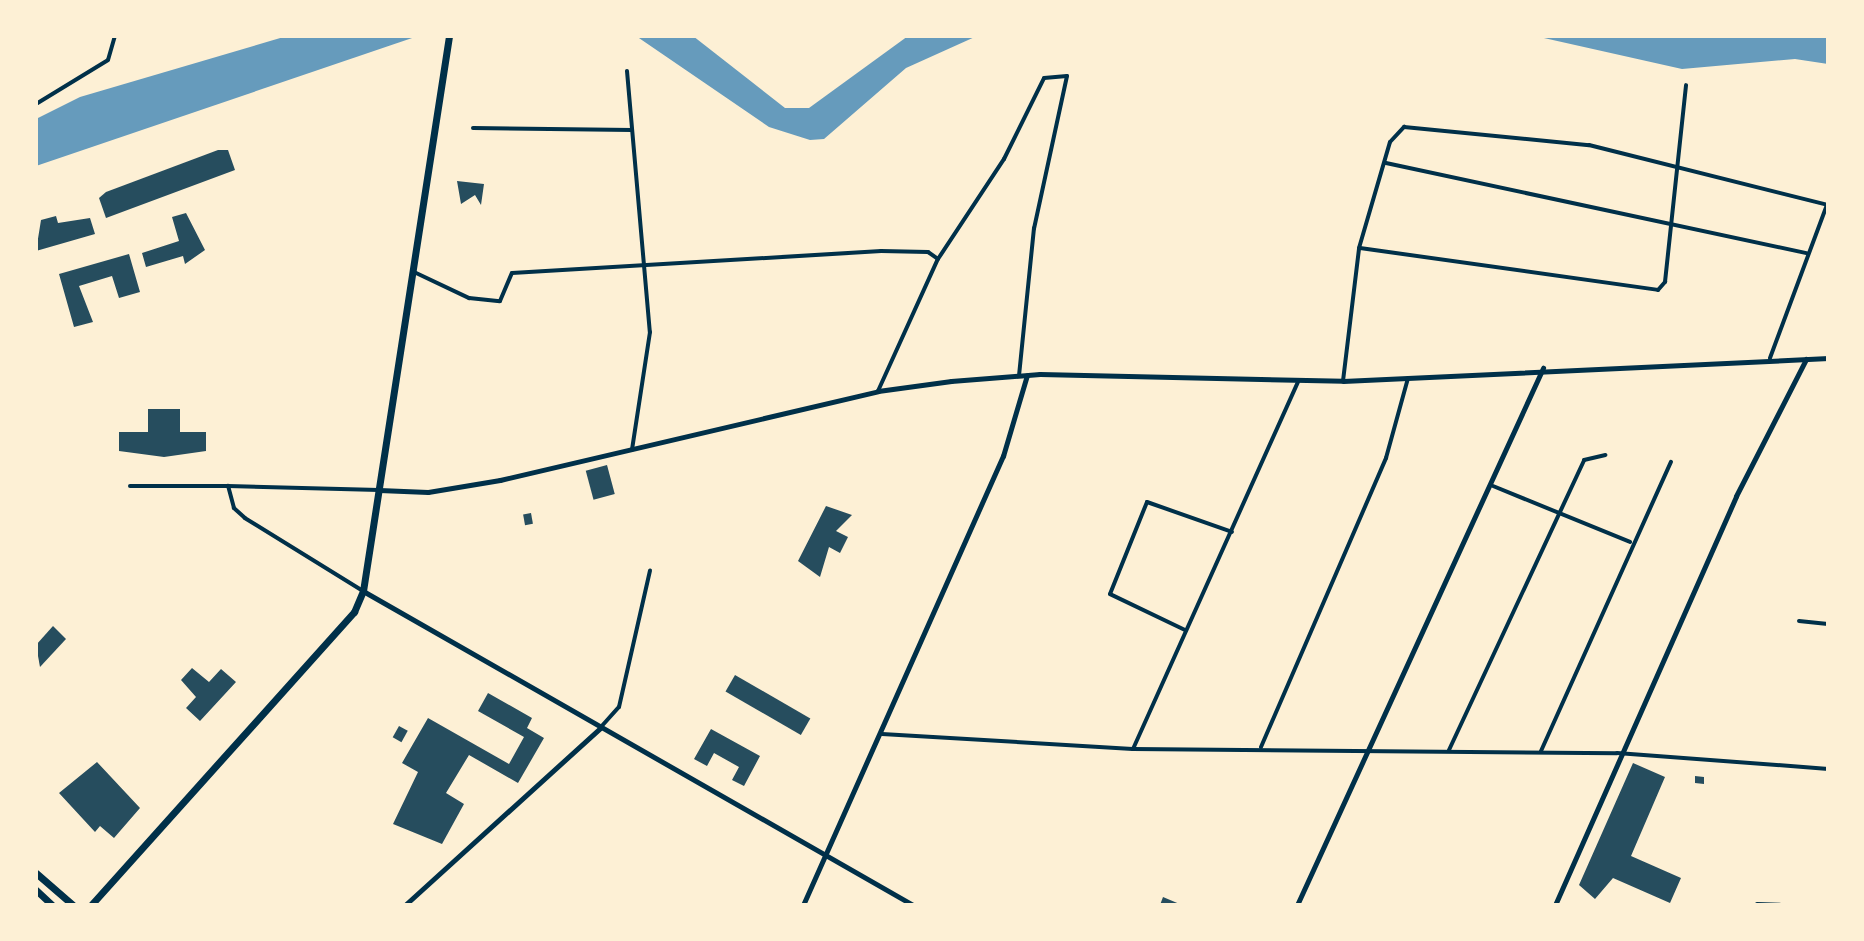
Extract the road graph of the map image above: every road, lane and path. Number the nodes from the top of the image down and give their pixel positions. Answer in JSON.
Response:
{"nodes":[{"id":1,"x":116,"y":36,"type":"edge"},
{"id":2,"x":449,"y":36,"type":"edge"},
{"id":3,"x":627,"y":71,"type":"dead end"},
{"id":4,"x":1686,"y":85,"type":"dead end"},
{"id":5,"x":36,"y":104,"type":"edge"},
{"id":6,"x":473,"y":128,"type":"dead end"},
{"id":7,"x":632,"y":130,"type":"junction"},
{"id":8,"x":1386,"y":163,"type":"junction"},
{"id":9,"x":1678,"y":164,"type":"junction"},
{"id":10,"x":1828,"y":205,"type":"edge"},
{"id":11,"x":1672,"y":220,"type":"junction"},
{"id":12,"x":1359,"y":248,"type":"junction"},
{"id":13,"x":1806,"y":253,"type":"junction"},
{"id":14,"x":938,"y":259,"type":"junction"},
{"id":15,"x":642,"y":265,"type":"junction"},
{"id":16,"x":414,"y":272,"type":"junction"},
{"id":17,"x":1770,"y":358,"type":"junction"},
{"id":18,"x":1828,"y":358,"type":"edge"},
{"id":19,"x":1806,"y":359,"type":"junction"},
{"id":20,"x":1543,"y":368,"type":"junction"},
{"id":21,"x":1019,"y":375,"type":"junction"},
{"id":22,"x":1027,"y":375,"type":"junction"},
{"id":23,"x":1408,"y":376,"type":"junction"},
{"id":24,"x":1343,"y":381,"type":"junction"},
{"id":25,"x":1298,"y":382,"type":"junction"},
{"id":26,"x":878,"y":391,"type":"junction"},
{"id":27,"x":632,"y":450,"type":"junction"},
{"id":28,"x":1605,"y":455,"type":"dead end"},
{"id":29,"x":1671,"y":462,"type":"dead end"},
{"id":30,"x":130,"y":486,"type":"dead end"},
{"id":31,"x":228,"y":486,"type":"junction"},
{"id":32,"x":1493,"y":486,"type":"junction"},
{"id":33,"x":379,"y":490,"type":"junction"},
{"id":34,"x":1559,"y":512,"type":"junction"},
{"id":35,"x":1232,"y":532,"type":"junction"},
{"id":36,"x":1630,"y":542,"type":"junction"},
{"id":37,"x":650,"y":570,"type":"dead end"},
{"id":38,"x":363,"y":591,"type":"junction"},
{"id":39,"x":1799,"y":621,"type":"dead end"},
{"id":40,"x":1828,"y":624,"type":"edge"},
{"id":41,"x":1185,"y":630,"type":"junction"},
{"id":42,"x":600,"y":728,"type":"junction"},
{"id":43,"x":882,"y":734,"type":"junction"},
{"id":44,"x":1261,"y":747,"type":"junction"},
{"id":45,"x":1369,"y":747,"type":"junction"},
{"id":46,"x":1133,"y":749,"type":"junction"},
{"id":47,"x":1449,"y":750,"type":"junction"},
{"id":48,"x":1541,"y":751,"type":"junction"},
{"id":49,"x":1617,"y":753,"type":"junction"},
{"id":50,"x":1828,"y":769,"type":"edge"},
{"id":51,"x":827,"y":857,"type":"junction"},
{"id":52,"x":36,"y":873,"type":"edge"},
{"id":53,"x":36,"y":890,"type":"edge"},
{"id":54,"x":1757,"y":904,"type":"edge"},
{"id":55,"x":52,"y":905,"type":"edge"},
{"id":56,"x":73,"y":905,"type":"edge"},
{"id":57,"x":91,"y":905,"type":"edge"},
{"id":58,"x":405,"y":905,"type":"edge"},
{"id":59,"x":803,"y":905,"type":"edge"},
{"id":60,"x":913,"y":905,"type":"edge"},
{"id":61,"x":1297,"y":905,"type":"edge"},
{"id":62,"x":1555,"y":905,"type":"edge"},
{"id":63,"x":1780,"y":905,"type":"edge"}],
"edges":[{"from":1,"to":5,"type":"street"},
{"from":2,"to":16,"type":"main road"},
{"from":3,"to":7,"type":"street"},
{"from":4,"to":9,"type":"street"},
{"from":6,"to":7,"type":"street"},
{"from":7,"to":15,"type":"street"},
{"from":8,"to":9,"type":"street"},
{"from":8,"to":11,"type":"street"},
{"from":8,"to":12,"type":"street"},
{"from":9,"to":10,"type":"street"},
{"from":9,"to":11,"type":"street"},
{"from":10,"to":13,"type":"street"},
{"from":11,"to":12,"type":"street"},
{"from":11,"to":13,"type":"street"},
{"from":12,"to":24,"type":"street"},
{"from":13,"to":17,"type":"street"},
{"from":14,"to":15,"type":"street"},
{"from":14,"to":21,"type":"street"},
{"from":14,"to":26,"type":"street"},
{"from":15,"to":16,"type":"street"},
{"from":15,"to":27,"type":"street"},
{"from":16,"to":33,"type":"main road"},
{"from":17,"to":19,"type":"street"},
{"from":17,"to":20,"type":"street"},
{"from":18,"to":19,"type":"street"},
{"from":19,"to":49,"type":"street"},
{"from":20,"to":23,"type":"street"},
{"from":20,"to":32,"type":"street"},
{"from":21,"to":22,"type":"street"},
{"from":21,"to":26,"type":"street"},
{"from":22,"to":25,"type":"street"},
{"from":22,"to":43,"type":"street"},
{"from":23,"to":24,"type":"street"},
{"from":23,"to":44,"type":"street"},
{"from":24,"to":25,"type":"street"},
{"from":25,"to":35,"type":"street"},
{"from":26,"to":27,"type":"street"},
{"from":27,"to":33,"type":"street"},
{"from":28,"to":34,"type":"street"},
{"from":29,"to":36,"type":"street"},
{"from":30,"to":31,"type":"street"},
{"from":31,"to":33,"type":"street"},
{"from":31,"to":38,"type":"street"},
{"from":32,"to":34,"type":"street"},
{"from":32,"to":45,"type":"street"},
{"from":33,"to":38,"type":"main road"},
{"from":34,"to":36,"type":"street"},
{"from":34,"to":47,"type":"street"},
{"from":35,"to":41,"type":"street"},
{"from":35,"to":41,"type":"street"},
{"from":36,"to":48,"type":"street"},
{"from":37,"to":42,"type":"street"},
{"from":38,"to":42,"type":"street"},
{"from":38,"to":57,"type":"main road"},
{"from":39,"to":40,"type":"street"},
{"from":41,"to":46,"type":"street"},
{"from":42,"to":51,"type":"street"},
{"from":42,"to":58,"type":"street"},
{"from":43,"to":46,"type":"street"},
{"from":43,"to":51,"type":"street"},
{"from":44,"to":45,"type":"street"},
{"from":44,"to":46,"type":"street"},
{"from":45,"to":47,"type":"street"},
{"from":45,"to":61,"type":"street"},
{"from":47,"to":48,"type":"street"},
{"from":48,"to":49,"type":"street"},
{"from":49,"to":50,"type":"street"},
{"from":49,"to":62,"type":"street"},
{"from":51,"to":59,"type":"street"},
{"from":51,"to":60,"type":"street"},
{"from":52,"to":56,"type":"main road"},
{"from":53,"to":55,"type":"main road"},
{"from":54,"to":63,"type":"street"}]}
